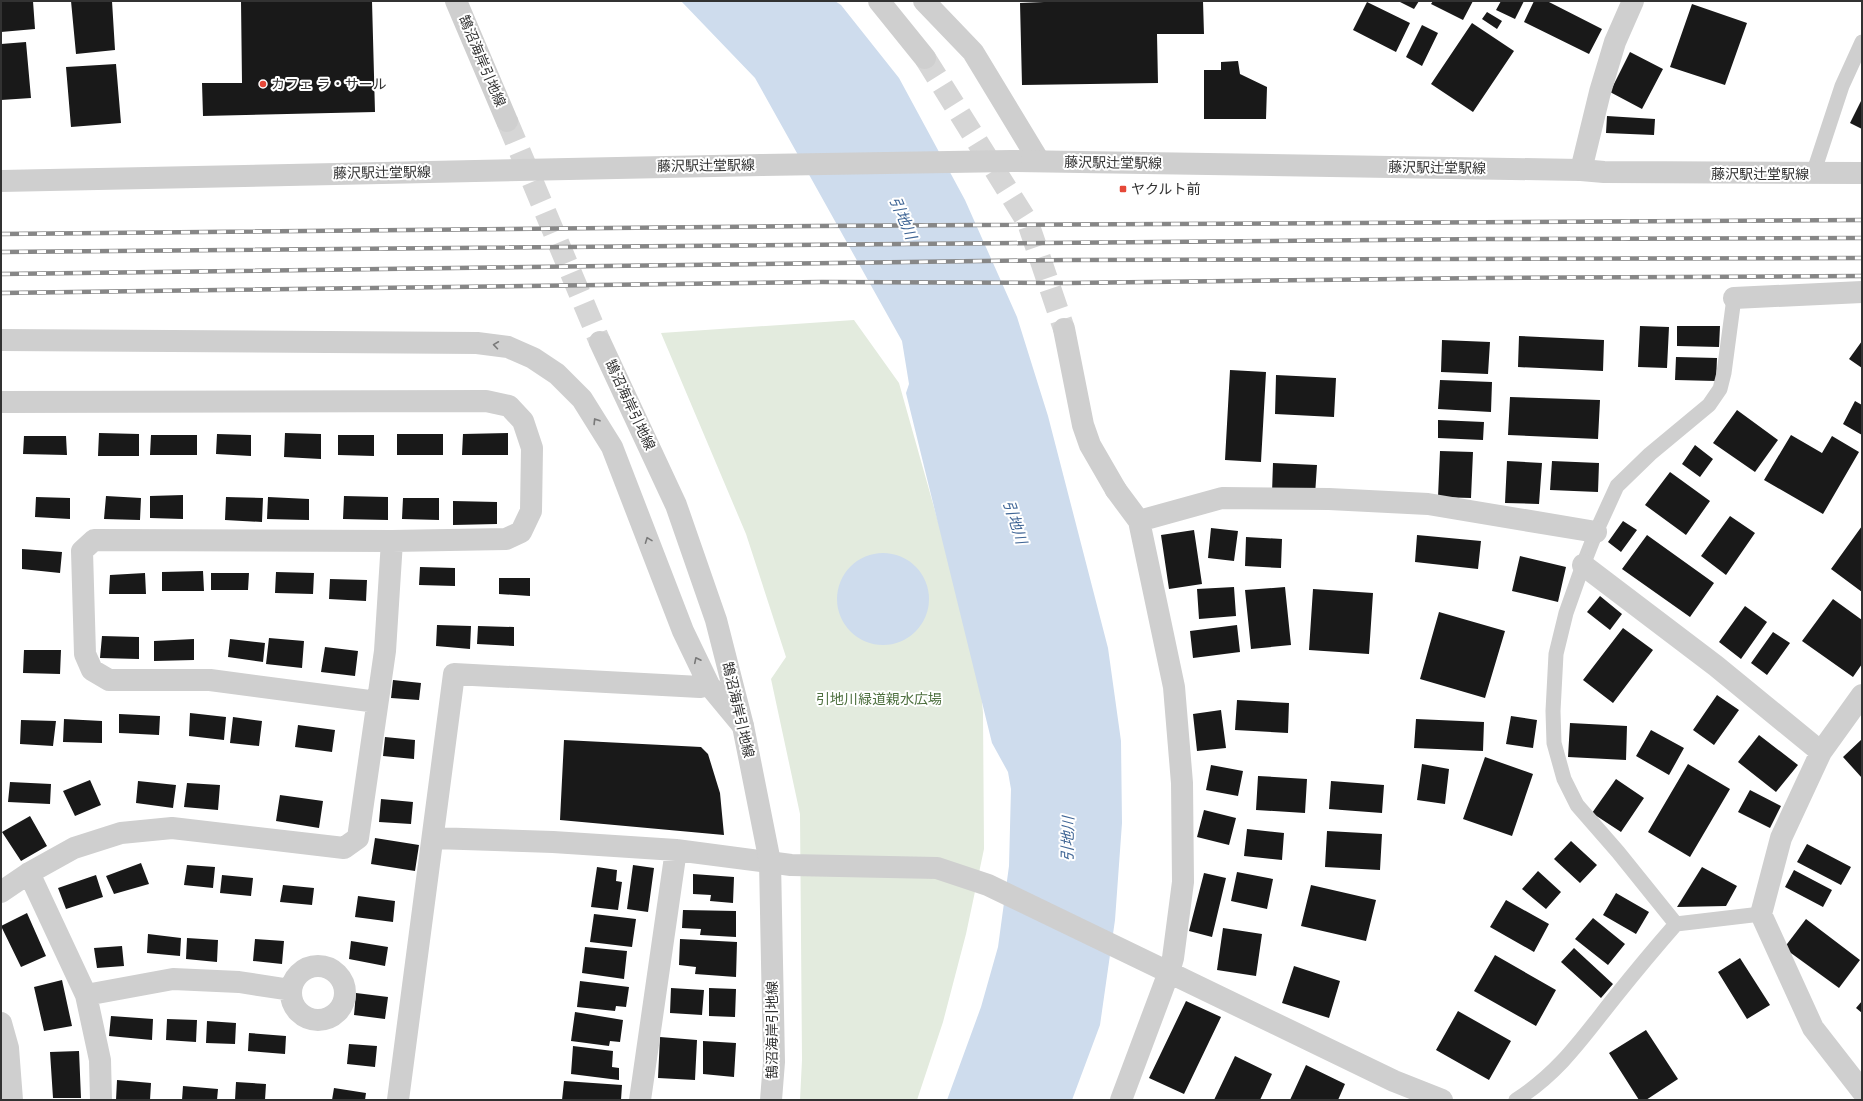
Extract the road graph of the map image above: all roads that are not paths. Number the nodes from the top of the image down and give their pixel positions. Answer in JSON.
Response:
{"nodes":[{"id":1,"x":456,"y":1,"type":"edge"},
{"id":2,"x":880,"y":1,"type":"edge"},
{"id":3,"x":1634,"y":1,"type":"edge"},
{"id":4,"x":935,"y":5,"type":"edge"},
{"id":5,"x":1862,"y":42,"type":"edge"},
{"id":6,"x":925,"y":58,"type":"tunnel mouth"},
{"id":7,"x":507,"y":122,"type":"tunnel mouth"},
{"id":8,"x":1039,"y":162,"type":"junction"},
{"id":9,"x":1582,"y":170,"type":"junction"},
{"id":10,"x":1862,"y":173,"type":"edge"},
{"id":11,"x":1812,"y":174,"type":"junction"},
{"id":12,"x":1,"y":181,"type":"edge"},
{"id":13,"x":1862,"y":292,"type":"edge"},
{"id":14,"x":1734,"y":298,"type":"joint"},
{"id":15,"x":1064,"y":329,"type":"tunnel mouth"},
{"id":16,"x":1,"y":340,"type":"edge"},
{"id":17,"x":600,"y":342,"type":"tunnel mouth"},
{"id":18,"x":1,"y":402,"type":"edge"},
{"id":19,"x":1139,"y":521,"type":"junction"},
{"id":20,"x":1596,"y":532,"type":"junction"},
{"id":21,"x":392,"y":541,"type":"junction"},
{"id":22,"x":1583,"y":565,"type":"junction"},
{"id":23,"x":709,"y":685,"type":"junction"},
{"id":24,"x":1862,"y":695,"type":"edge"},
{"id":25,"x":377,"y":702,"type":"junction"},
{"id":26,"x":743,"y":726,"type":"junction"},
{"id":27,"x":1821,"y":752,"type":"junction"},
{"id":28,"x":433,"y":838,"type":"junction"},
{"id":29,"x":676,"y":850,"type":"junction"},
{"id":30,"x":770,"y":862,"type":"junction"},
{"id":31,"x":29,"y":873,"type":"junction"},
{"id":32,"x":1,"y":892,"type":"edge"},
{"id":33,"x":1761,"y":914,"type":"junction"},
{"id":34,"x":1676,"y":924,"type":"junction"},
{"id":35,"x":1169,"y":972,"type":"junction"},
{"id":36,"x":291,"y":990,"type":"dead end"},
{"id":37,"x":86,"y":995,"type":"junction"},
{"id":38,"x":1,"y":1022,"type":"edge"},
{"id":39,"x":1862,"y":1091,"type":"edge"},
{"id":40,"x":12,"y":1100,"type":"edge"},
{"id":41,"x":101,"y":1100,"type":"edge"},
{"id":42,"x":398,"y":1100,"type":"edge"},
{"id":43,"x":640,"y":1100,"type":"edge"},
{"id":44,"x":771,"y":1100,"type":"edge"},
{"id":45,"x":1121,"y":1100,"type":"edge"},
{"id":46,"x":1442,"y":1100,"type":"edge"},
{"id":47,"x":1516,"y":1100,"type":"edge"}],
"edges":[{"from":1,"to":7,"type":"street","name":"鵠沼海岸引地線"},
{"from":2,"to":6,"type":"street"},
{"from":3,"to":9,"type":"street"},
{"from":4,"to":8,"type":"street"},
{"from":5,"to":11,"type":"lane"},
{"from":8,"to":9,"type":"street","name":"藤沢駅辻堂駅線"},
{"from":8,"to":12,"type":"street","name":"藤沢駅辻堂駅線","bridge":true},
{"from":9,"to":11,"type":"street","name":"藤沢駅辻堂駅線"},
{"from":10,"to":11,"type":"street","name":"藤沢駅辻堂駅線"},
{"from":13,"to":14,"type":"street"},
{"from":14,"to":20,"type":"lane"},
{"from":15,"to":19,"type":"street"},
{"from":23,"to":16,"type":"street","one_way":true},
{"from":17,"to":26,"type":"street","name":"鵠沼海岸引地線"},
{"from":18,"to":21,"type":"street"},
{"from":19,"to":20,"type":"street"},
{"from":19,"to":35,"type":"street"},
{"from":20,"to":22,"type":"lane"},
{"from":21,"to":25,"type":"street"},
{"from":21,"to":25,"type":"street"},
{"from":22,"to":27,"type":"street"},
{"from":22,"to":34,"type":"lane"},
{"from":23,"to":26,"type":"street"},
{"from":23,"to":28,"type":"street"},
{"from":24,"to":27,"type":"street"},
{"from":25,"to":31,"type":"street"},
{"from":26,"to":30,"type":"street","name":"鵠沼海岸引地線"},
{"from":27,"to":33,"type":"street"},
{"from":28,"to":29,"type":"street"},
{"from":28,"to":42,"type":"street"},
{"from":29,"to":30,"type":"street"},
{"from":29,"to":43,"type":"street"},
{"from":30,"to":35,"type":"street"},
{"from":30,"to":44,"type":"street","name":"鵠沼海岸引地線"},
{"from":31,"to":32,"type":"street"},
{"from":31,"to":37,"type":"street"},
{"from":33,"to":34,"type":"lane"},
{"from":33,"to":39,"type":"street"},
{"from":34,"to":47,"type":"lane"},
{"from":35,"to":45,"type":"street"},
{"from":35,"to":46,"type":"street"},
{"from":36,"to":37,"type":"street"},
{"from":37,"to":41,"type":"street"},
{"from":38,"to":40,"type":"street"}]}
